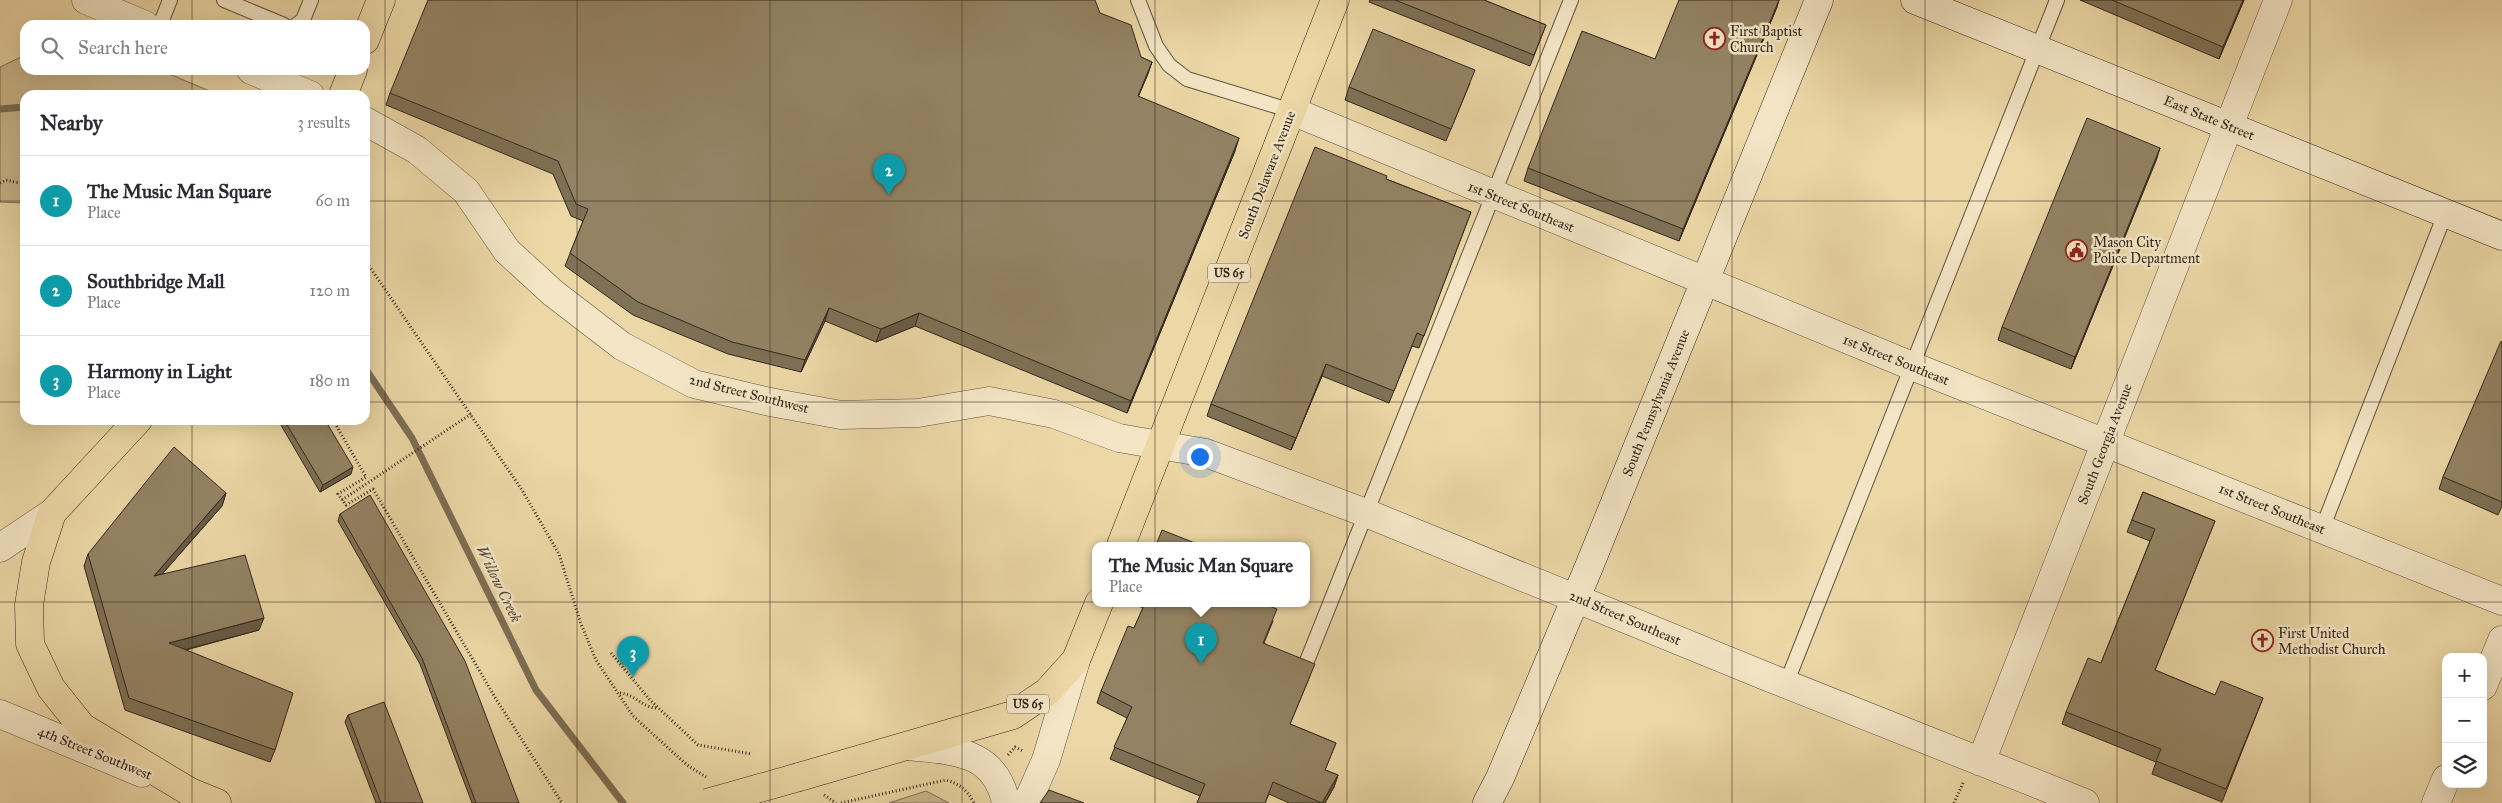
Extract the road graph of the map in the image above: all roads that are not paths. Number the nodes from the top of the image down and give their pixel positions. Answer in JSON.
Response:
{"nodes":[{"id":1,"x":86,"y":0,"type":"edge"},
{"id":2,"x":170,"y":0,"type":"edge"},
{"id":3,"x":311,"y":0,"type":"edge"},
{"id":4,"x":381,"y":0,"type":"edge"},
{"id":5,"x":1138,"y":0,"type":"edge"},
{"id":6,"x":1335,"y":0,"type":"edge"},
{"id":7,"x":1571,"y":0,"type":"edge"},
{"id":8,"x":1819,"y":0,"type":"edge"},
{"id":9,"x":1915,"y":0,"type":"edge"},
{"id":10,"x":2057,"y":0,"type":"edge"},
{"id":11,"x":2278,"y":0,"type":"edge"},
{"id":12,"x":232,"y":2,"type":"edge"},
{"id":13,"x":133,"y":20,"type":"edge"},
{"id":14,"x":162,"y":20,"type":"edge"},
{"id":15,"x":273,"y":20,"type":"edge"},
{"id":16,"x":303,"y":20,"type":"edge"},
{"id":17,"x":370,"y":28,"type":"edge"},
{"id":18,"x":2038,"y":49,"type":"junction"},
{"id":19,"x":263,"y":75,"type":"edge"},
{"id":20,"x":351,"y":75,"type":"edge"},
{"id":21,"x":298,"y":90,"type":"edge"},
{"id":22,"x":345,"y":90,"type":"edge"},
{"id":23,"x":1292,"y":112,"type":"junction"},
{"id":24,"x":370,"y":124,"type":"edge"},
{"id":25,"x":2228,"y":126,"type":"junction"},
{"id":26,"x":1493,"y":196,"type":"junction"},
{"id":27,"x":2445,"y":214,"type":"junction"},
{"id":28,"x":2502,"y":236,"type":"edge"},
{"id":29,"x":1705,"y":282,"type":"junction"},
{"id":30,"x":1912,"y":366,"type":"junction"},
{"id":31,"x":133,"y":425,"type":"edge"},
{"id":32,"x":2105,"y":443,"type":"junction"},
{"id":33,"x":1161,"y":446,"type":"junction"},
{"id":34,"x":52,"y":513,"type":"junction"},
{"id":35,"x":1366,"y":513,"type":"junction"},
{"id":36,"x":2322,"y":529,"type":"junction"},
{"id":37,"x":1122,"y":542,"type":"edge"},
{"id":38,"x":0,"y":548,"type":"edge"},
{"id":39,"x":1576,"y":597,"type":"junction"},
{"id":40,"x":2502,"y":601,"type":"edge"},
{"id":41,"x":1097,"y":607,"type":"edge"},
{"id":42,"x":2502,"y":640,"type":"edge"},
{"id":43,"x":1076,"y":660,"type":"junction"},
{"id":44,"x":1307,"y":661,"type":"edge"},
{"id":45,"x":2487,"y":676,"type":"edge"},
{"id":46,"x":1786,"y":684,"type":"junction"},
{"id":47,"x":0,"y":714,"type":"edge"},
{"id":48,"x":909,"y":746,"type":"junction"},
{"id":49,"x":1981,"y":762,"type":"junction"},
{"id":50,"x":2442,"y":788,"type":"edge"},
{"id":51,"x":709,"y":791,"type":"edge"},
{"id":52,"x":200,"y":799,"type":"edge"},
{"id":53,"x":1006,"y":803,"type":"edge"},
{"id":54,"x":1027,"y":803,"type":"edge"},
{"id":55,"x":1487,"y":803,"type":"edge"},
{"id":56,"x":2085,"y":803,"type":"edge"},
{"id":57,"x":2436,"y":803,"type":"edge"}],
"edges":[{"from":1,"to":13,"type":"street"},
{"from":2,"to":14,"type":"lane"},
{"from":3,"to":16,"type":"lane"},
{"from":4,"to":17,"type":"main road"},
{"from":5,"to":23,"type":"lane"},
{"from":6,"to":23,"type":"main road","name":"South Delaware Avenue","number":"US 65"},
{"from":7,"to":26,"type":"lane"},
{"from":8,"to":29,"type":"street","name":"South Pennsylvania Avenue"},
{"from":9,"to":18,"type":"street","name":"East State Street"},
{"from":10,"to":18,"type":"lane"},
{"from":11,"to":25,"type":"street","name":"South Georgia Avenue"},
{"from":12,"to":15,"type":"lane"},
{"from":18,"to":25,"type":"street","name":"East State Street"},
{"from":18,"to":30,"type":"lane"},
{"from":19,"to":21,"type":"street"},
{"from":20,"to":22,"type":"main road"},
{"from":23,"to":26,"type":"street","name":"1st Street Southeast"},
{"from":23,"to":33,"type":"main road","name":"South Delaware Avenue","number":"US 65"},
{"from":24,"to":33,"type":"street","name":"2nd Street Southwest"},
{"from":25,"to":27,"type":"street","name":"East State Street"},
{"from":25,"to":32,"type":"street","name":"South Georgia Avenue"},
{"from":26,"to":29,"type":"street","name":"1st Street Southeast"},
{"from":26,"to":35,"type":"lane"},
{"from":27,"to":28,"type":"street","name":"East State Street"},
{"from":27,"to":36,"type":"lane"},
{"from":29,"to":30,"type":"street","name":"1st Street Southeast"},
{"from":29,"to":39,"type":"street","name":"South Pennsylvania Avenue"},
{"from":30,"to":32,"type":"street","name":"1st Street Southeast"},
{"from":30,"to":46,"type":"lane"},
{"from":31,"to":34,"type":"main road"},
{"from":32,"to":36,"type":"street","name":"1st Street Southeast"},
{"from":32,"to":49,"type":"street","name":"South Georgia Avenue"},
{"from":33,"to":35,"type":"street","name":"2nd Street Southeast"},
{"from":33,"to":37,"type":"main road","name":"South Delaware Avenue","number":"US 65"},
{"from":34,"to":38,"type":"street"},
{"from":34,"to":52,"type":"main road"},
{"from":35,"to":39,"type":"street","name":"2nd Street Southeast"},
{"from":35,"to":44,"type":"lane"},
{"from":36,"to":40,"type":"street","name":"1st Street Southeast"},
{"from":39,"to":46,"type":"street","name":"2nd Street Southeast"},
{"from":39,"to":55,"type":"street","name":"South Pennsylvania Avenue"},
{"from":41,"to":43,"type":"main road","number":"US 65"},
{"from":42,"to":45,"type":"street"},
{"from":43,"to":48,"type":"main road","number":"US 65"},
{"from":43,"to":54,"type":"street"},
{"from":46,"to":49,"type":"street","name":"2nd Street Southeast"},
{"from":47,"to":52,"type":"street","name":"4th Street Southwest"},
{"from":48,"to":51,"type":"main road","number":"US 65","bridge":true},
{"from":48,"to":53,"type":"street"},
{"from":49,"to":56,"type":"street","name":"2nd Street Southeast"},
{"from":50,"to":57,"type":"street"}]}
